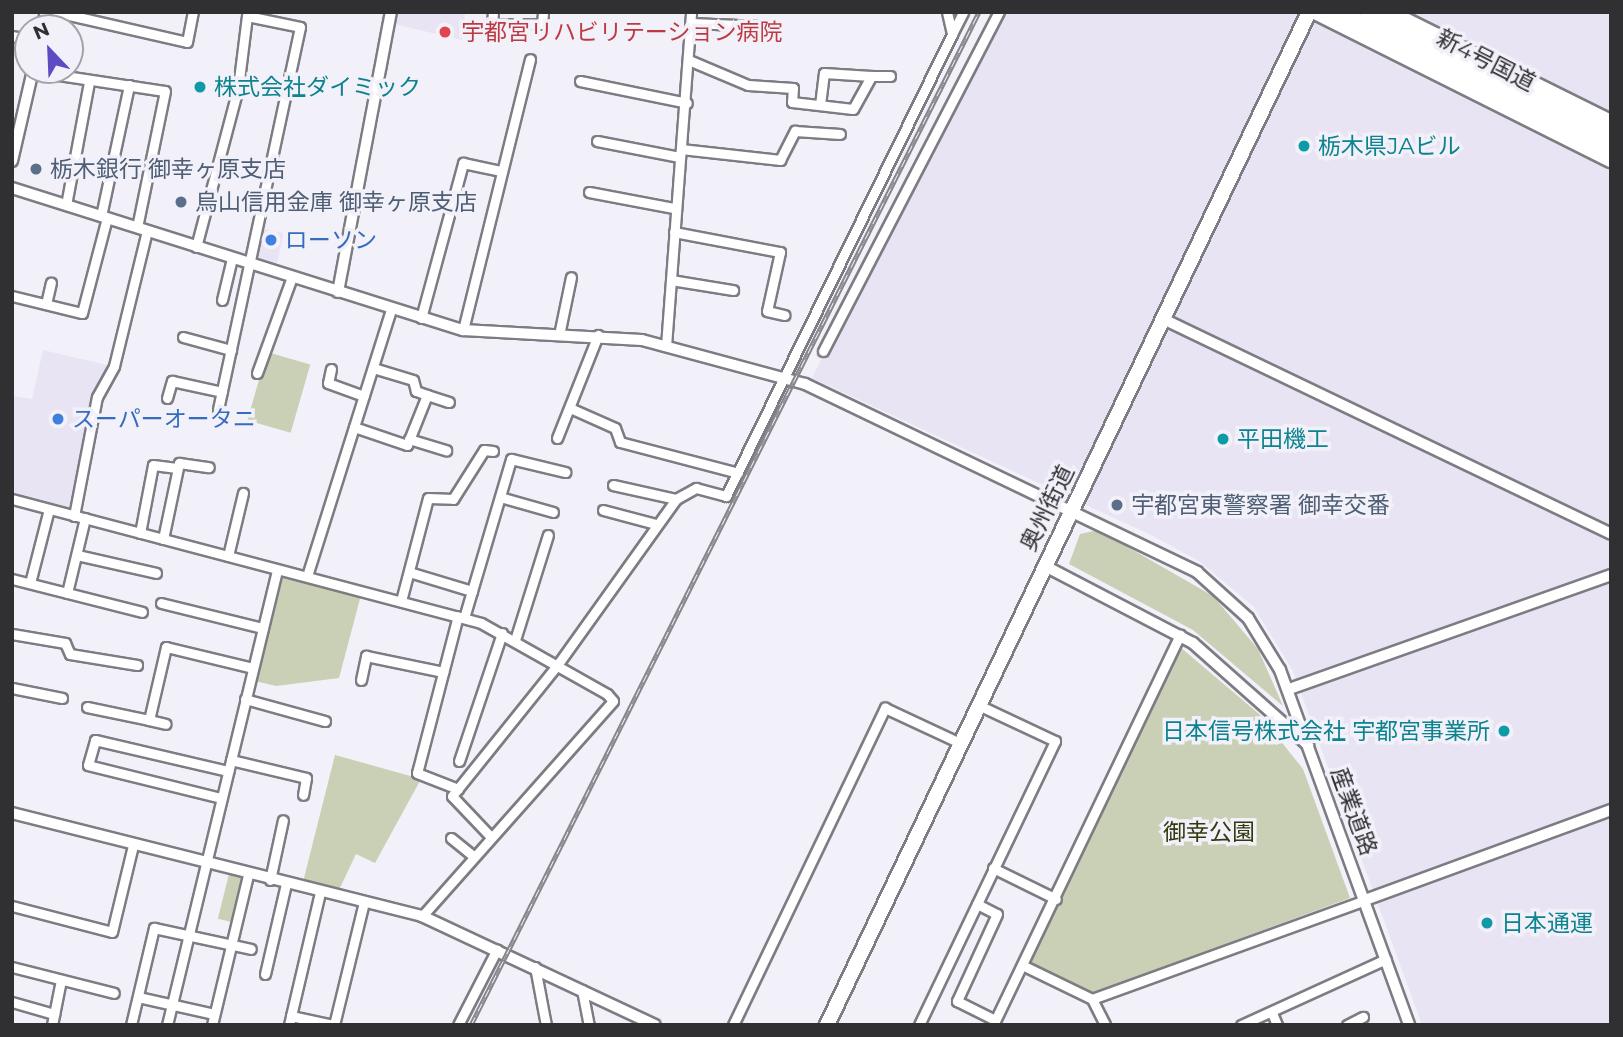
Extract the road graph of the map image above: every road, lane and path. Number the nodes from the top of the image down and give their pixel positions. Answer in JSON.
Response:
{"nodes":[{"id":1,"x":56,"y":12,"type":"edge"},
{"id":2,"x":193,"y":12,"type":"edge"},
{"id":3,"x":391,"y":12,"type":"edge"},
{"id":4,"x":493,"y":12,"type":"edge"},
{"id":5,"x":543,"y":12,"type":"edge"},
{"id":6,"x":691,"y":12,"type":"edge"},
{"id":7,"x":740,"y":12,"type":"edge"},
{"id":8,"x":947,"y":12,"type":"edge"},
{"id":9,"x":963,"y":12,"type":"edge"},
{"id":10,"x":999,"y":12,"type":"edge"},
{"id":11,"x":1309,"y":12,"type":"edge"},
{"id":12,"x":1315,"y":12,"type":"edge"},
{"id":13,"x":1341,"y":12,"type":"edge"},
{"id":14,"x":1368,"y":12,"type":"edge"},
{"id":15,"x":1389,"y":12,"type":"edge"},
{"id":16,"x":691,"y":23,"type":"junction"},
{"id":17,"x":739,"y":25,"type":"junction"},
{"id":18,"x":762,"y":26,"type":"dead end"},
{"id":19,"x":952,"y":34,"type":"junction"},
{"id":20,"x":530,"y":59,"type":"dead end"},
{"id":21,"x":691,"y":61,"type":"junction"},
{"id":22,"x":871,"y":76,"type":"junction"},
{"id":23,"x":890,"y":76,"type":"dead end"},
{"id":24,"x":84,"y":81,"type":"edge"},
{"id":25,"x":580,"y":81,"type":"dead end"},
{"id":26,"x":89,"y":82,"type":"junction"},
{"id":27,"x":29,"y":84,"type":"edge"},
{"id":28,"x":130,"y":85,"type":"junction"},
{"id":29,"x":687,"y":103,"type":"junction"},
{"id":30,"x":820,"y":105,"type":"junction"},
{"id":31,"x":1611,"y":122,"type":"edge"},
{"id":32,"x":840,"y":134,"type":"dead end"},
{"id":33,"x":1611,"y":136,"type":"edge"},
{"id":34,"x":597,"y":141,"type":"dead end"},
{"id":35,"x":1611,"y":148,"type":"edge"},
{"id":36,"x":680,"y":153,"type":"junction"},
{"id":37,"x":1611,"y":160,"type":"edge"},
{"id":38,"x":12,"y":161,"type":"edge"},
{"id":39,"x":500,"y":171,"type":"junction"},
{"id":40,"x":12,"y":188,"type":"edge"},
{"id":41,"x":589,"y":192,"type":"dead end"},
{"id":42,"x":66,"y":205,"type":"junction"},
{"id":43,"x":674,"y":208,"type":"junction"},
{"id":44,"x":104,"y":217,"type":"junction"},
{"id":45,"x":142,"y":229,"type":"junction"},
{"id":46,"x":674,"y":232,"type":"junction"},
{"id":47,"x":196,"y":247,"type":"junction"},
{"id":48,"x":232,"y":258,"type":"junction"},
{"id":49,"x":249,"y":264,"type":"junction"},
{"id":50,"x":292,"y":277,"type":"junction"},
{"id":51,"x":571,"y":277,"type":"dead end"},
{"id":52,"x":671,"y":280,"type":"junction"},
{"id":53,"x":51,"y":283,"type":"dead end"},
{"id":54,"x":733,"y":290,"type":"dead end"},
{"id":55,"x":338,"y":292,"type":"junction"},
{"id":56,"x":12,"y":296,"type":"edge"},
{"id":57,"x":222,"y":300,"type":"dead end"},
{"id":58,"x":46,"y":304,"type":"junction"},
{"id":59,"x":391,"y":309,"type":"junction"},
{"id":60,"x":785,"y":314,"type":"dead end"},
{"id":61,"x":421,"y":318,"type":"junction"},
{"id":62,"x":1163,"y":319,"type":"junction"},
{"id":63,"x":463,"y":330,"type":"junction"},
{"id":64,"x":559,"y":335,"type":"junction"},
{"id":65,"x":598,"y":335,"type":"junction"},
{"id":66,"x":183,"y":337,"type":"dead end"},
{"id":67,"x":666,"y":346,"type":"junction"},
{"id":68,"x":231,"y":350,"type":"junction"},
{"id":69,"x":823,"y":351,"type":"dead end"},
{"id":70,"x":373,"y":368,"type":"junction"},
{"id":71,"x":331,"y":369,"type":"dead end"},
{"id":72,"x":257,"y":373,"type":"dead end"},
{"id":73,"x":783,"y":378,"type":"junction"},
{"id":74,"x":222,"y":392,"type":"junction"},
{"id":75,"x":427,"y":395,"type":"junction"},
{"id":76,"x":364,"y":396,"type":"junction"},
{"id":77,"x":167,"y":398,"type":"dead end"},
{"id":78,"x":449,"y":402,"type":"dead end"},
{"id":79,"x":570,"y":408,"type":"junction"},
{"id":80,"x":218,"y":409,"type":"dead end"},
{"id":81,"x":354,"y":427,"type":"junction"},
{"id":82,"x":557,"y":438,"type":"dead end"},
{"id":83,"x":409,"y":439,"type":"junction"},
{"id":84,"x":446,"y":450,"type":"dead end"},
{"id":85,"x":493,"y":451,"type":"dead end"},
{"id":86,"x":209,"y":467,"type":"dead end"},
{"id":87,"x":177,"y":468,"type":"junction"},
{"id":88,"x":565,"y":472,"type":"dead end"},
{"id":89,"x":738,"y":472,"type":"junction"},
{"id":90,"x":613,"y":485,"type":"dead end"},
{"id":91,"x":243,"y":493,"type":"dead end"},
{"id":92,"x":500,"y":497,"type":"junction"},
{"id":93,"x":12,"y":499,"type":"edge"},
{"id":94,"x":676,"y":499,"type":"junction"},
{"id":95,"x":1072,"y":508,"type":"junction"},
{"id":96,"x":48,"y":509,"type":"junction"},
{"id":97,"x":603,"y":510,"type":"dead end"},
{"id":98,"x":553,"y":512,"type":"dead end"},
{"id":99,"x":74,"y":516,"type":"junction"},
{"id":100,"x":85,"y":518,"type":"junction"},
{"id":101,"x":656,"y":524,"type":"junction"},
{"id":102,"x":140,"y":533,"type":"junction"},
{"id":103,"x":1611,"y":534,"type":"edge"},
{"id":104,"x":548,"y":535,"type":"dead end"},
{"id":105,"x":163,"y":539,"type":"junction"},
{"id":106,"x":76,"y":555,"type":"junction"},
{"id":107,"x":228,"y":556,"type":"junction"},
{"id":108,"x":1045,"y":566,"type":"junction"},
{"id":109,"x":277,"y":570,"type":"junction"},
{"id":110,"x":409,"y":572,"type":"junction"},
{"id":111,"x":156,"y":573,"type":"dead end"},
{"id":112,"x":1611,"y":575,"type":"edge"},
{"id":113,"x":307,"y":576,"type":"junction"},
{"id":114,"x":12,"y":579,"type":"edge"},
{"id":115,"x":30,"y":583,"type":"junction"},
{"id":116,"x":472,"y":591,"type":"junction"},
{"id":117,"x":67,"y":593,"type":"junction"},
{"id":118,"x":401,"y":601,"type":"junction"},
{"id":119,"x":161,"y":603,"type":"dead end"},
{"id":120,"x":142,"y":612,"type":"dead end"},
{"id":121,"x":461,"y":617,"type":"junction"},
{"id":122,"x":263,"y":628,"type":"junction"},
{"id":123,"x":502,"y":633,"type":"junction"},
{"id":124,"x":12,"y":634,"type":"edge"},
{"id":125,"x":1180,"y":634,"type":"junction"},
{"id":126,"x":516,"y":640,"type":"junction"},
{"id":127,"x":558,"y":664,"type":"junction"},
{"id":128,"x":137,"y":665,"type":"dead end"},
{"id":129,"x":253,"y":668,"type":"junction"},
{"id":130,"x":443,"y":672,"type":"junction"},
{"id":131,"x":361,"y":680,"type":"dead end"},
{"id":132,"x":12,"y":688,"type":"edge"},
{"id":133,"x":1289,"y":690,"type":"junction"},
{"id":134,"x":62,"y":698,"type":"dead end"},
{"id":135,"x":245,"y":699,"type":"junction"},
{"id":136,"x":978,"y":705,"type":"junction"},
{"id":137,"x":87,"y":707,"type":"dead end"},
{"id":138,"x":149,"y":720,"type":"junction"},
{"id":139,"x":325,"y":721,"type":"dead end"},
{"id":140,"x":166,"y":724,"type":"dead end"},
{"id":141,"x":960,"y":743,"type":"junction"},
{"id":142,"x":1308,"y":745,"type":"junction"},
{"id":143,"x":231,"y":760,"type":"junction"},
{"id":144,"x":459,"y":761,"type":"dead end"},
{"id":145,"x":228,"y":771,"type":"junction"},
{"id":146,"x":458,"y":789,"type":"junction"},
{"id":147,"x":303,"y":795,"type":"dead end"},
{"id":148,"x":221,"y":798,"type":"junction"},
{"id":149,"x":1611,"y":810,"type":"edge"},
{"id":150,"x":12,"y":813,"type":"edge"},
{"id":151,"x":283,"y":820,"type":"dead end"},
{"id":152,"x":490,"y":836,"type":"junction"},
{"id":153,"x":451,"y":838,"type":"dead end"},
{"id":154,"x":133,"y":845,"type":"junction"},
{"id":155,"x":472,"y":855,"type":"junction"},
{"id":156,"x":205,"y":864,"type":"junction"},
{"id":157,"x":993,"y":868,"type":"junction"},
{"id":158,"x":248,"y":875,"type":"junction"},
{"id":159,"x":270,"y":880,"type":"junction"},
{"id":160,"x":286,"y":884,"type":"junction"},
{"id":161,"x":320,"y":892,"type":"junction"},
{"id":162,"x":1056,"y":899,"type":"junction"},
{"id":163,"x":1365,"y":900,"type":"junction"},
{"id":164,"x":363,"y":902,"type":"junction"},
{"id":165,"x":977,"y":904,"type":"junction"},
{"id":166,"x":12,"y":906,"type":"edge"},
{"id":167,"x":422,"y":916,"type":"junction"},
{"id":168,"x":189,"y":933,"type":"junction"},
{"id":169,"x":231,"y":944,"type":"junction"},
{"id":170,"x":251,"y":949,"type":"dead end"},
{"id":171,"x":496,"y":949,"type":"junction"},
{"id":172,"x":1386,"y":959,"type":"junction"},
{"id":173,"x":1022,"y":965,"type":"junction"},
{"id":174,"x":12,"y":967,"type":"edge"},
{"id":175,"x":535,"y":967,"type":"junction"},
{"id":176,"x":265,"y":974,"type":"dead end"},
{"id":177,"x":61,"y":980,"type":"junction"},
{"id":178,"x":582,"y":990,"type":"junction"},
{"id":179,"x":114,"y":993,"type":"dead end"},
{"id":180,"x":138,"y":997,"type":"junction"},
{"id":181,"x":1092,"y":999,"type":"junction"},
{"id":182,"x":12,"y":1002,"type":"edge"},
{"id":183,"x":172,"y":1004,"type":"junction"},
{"id":184,"x":1272,"y":1013,"type":"junction"},
{"id":185,"x":54,"y":1014,"type":"junction"},
{"id":186,"x":214,"y":1014,"type":"junction"},
{"id":187,"x":1363,"y":1017,"type":"dead end"},
{"id":188,"x":290,"y":1021,"type":"edge"},
{"id":189,"x":639,"y":1021,"type":"edge"},
{"id":190,"x":994,"y":1023,"type":"edge"},
{"id":191,"x":52,"y":1025,"type":"edge"},
{"id":192,"x":131,"y":1025,"type":"edge"},
{"id":193,"x":167,"y":1025,"type":"edge"},
{"id":194,"x":212,"y":1025,"type":"edge"},
{"id":195,"x":333,"y":1025,"type":"edge"},
{"id":196,"x":458,"y":1025,"type":"edge"},
{"id":197,"x":546,"y":1025,"type":"edge"},
{"id":198,"x":589,"y":1025,"type":"edge"},
{"id":199,"x":654,"y":1025,"type":"edge"},
{"id":200,"x":733,"y":1025,"type":"edge"},
{"id":201,"x":827,"y":1025,"type":"edge"},
{"id":202,"x":919,"y":1025,"type":"edge"},
{"id":203,"x":1105,"y":1025,"type":"edge"},
{"id":204,"x":1241,"y":1025,"type":"edge"},
{"id":205,"x":1277,"y":1025,"type":"edge"},
{"id":206,"x":1347,"y":1025,"type":"edge"},
{"id":207,"x":1409,"y":1025,"type":"edge"}],
"edges":[{"from":1,"to":2,"type":"street"},
{"from":3,"to":55,"type":"street"},
{"from":4,"to":5,"type":"street"},
{"from":6,"to":16,"type":"street"},
{"from":7,"to":17,"type":"street"},
{"from":8,"to":19,"type":"street"},
{"from":9,"to":19,"type":"street"},
{"from":10,"to":69,"type":"street"},
{"from":11,"to":62,"type":"highway","name":"奥州街道"},
{"from":12,"to":37,"type":"highway"},
{"from":13,"to":35,"type":"highway","name":"新4号国道"},
{"from":14,"to":33,"type":"highway","name":"新4号国道"},
{"from":15,"to":31,"type":"highway"},
{"from":16,"to":17,"type":"street"},
{"from":16,"to":21,"type":"street"},
{"from":17,"to":18,"type":"street"},
{"from":19,"to":73,"type":"street"},
{"from":20,"to":39,"type":"street"},
{"from":21,"to":29,"type":"street"},
{"from":21,"to":30,"type":"street"},
{"from":22,"to":23,"type":"street"},
{"from":22,"to":30,"type":"street"},
{"from":22,"to":30,"type":"street"},
{"from":24,"to":26,"type":"street"},
{"from":25,"to":29,"type":"street"},
{"from":26,"to":28,"type":"street"},
{"from":26,"to":42,"type":"street"},
{"from":27,"to":38,"type":"street"},
{"from":28,"to":44,"type":"street"},
{"from":28,"to":45,"type":"street"},
{"from":29,"to":36,"type":"street"},
{"from":32,"to":36,"type":"street"},
{"from":34,"to":36,"type":"street"},
{"from":36,"to":43,"type":"street"},
{"from":39,"to":61,"type":"street"},
{"from":39,"to":63,"type":"street"},
{"from":40,"to":42,"type":"street","name":"産業道路"},
{"from":41,"to":43,"type":"street"},
{"from":42,"to":44,"type":"street","name":"産業道路"},
{"from":43,"to":46,"type":"street"},
{"from":44,"to":45,"type":"street","name":"産業道路"},
{"from":44,"to":58,"type":"street"},
{"from":45,"to":47,"type":"street","name":"産業道路"},
{"from":45,"to":99,"type":"street"},
{"from":46,"to":52,"type":"street"},
{"from":46,"to":60,"type":"street"},
{"from":47,"to":48,"type":"street","name":"産業道路"},
{"from":47,"to":49,"type":"street"},
{"from":48,"to":49,"type":"street","name":"産業道路"},
{"from":48,"to":57,"type":"street"},
{"from":49,"to":50,"type":"street","name":"産業道路"},
{"from":49,"to":68,"type":"street"},
{"from":50,"to":55,"type":"street","name":"産業道路"},
{"from":50,"to":72,"type":"street"},
{"from":51,"to":64,"type":"street"},
{"from":52,"to":54,"type":"street"},
{"from":52,"to":67,"type":"street"},
{"from":53,"to":58,"type":"street"},
{"from":55,"to":59,"type":"street","name":"産業道路"},
{"from":56,"to":58,"type":"street"},
{"from":59,"to":61,"type":"street","name":"産業道路"},
{"from":59,"to":70,"type":"street"},
{"from":61,"to":63,"type":"street","name":"産業道路"},
{"from":62,"to":95,"type":"highway","name":"奥州街道"},
{"from":62,"to":103,"type":"street"},
{"from":63,"to":64,"type":"street","name":"産業道路"},
{"from":64,"to":65,"type":"street","name":"産業道路"},
{"from":65,"to":67,"type":"street","name":"産業道路"},
{"from":65,"to":79,"type":"street"},
{"from":66,"to":68,"type":"street"},
{"from":67,"to":73,"type":"street","name":"産業道路"},
{"from":68,"to":74,"type":"street"},
{"from":70,"to":75,"type":"street"},
{"from":70,"to":76,"type":"street"},
{"from":71,"to":76,"type":"street"},
{"from":73,"to":89,"type":"street"},
{"from":73,"to":95,"type":"street","name":"産業道路"},
{"from":74,"to":77,"type":"street"},
{"from":74,"to":80,"type":"street"},
{"from":75,"to":78,"type":"street"},
{"from":75,"to":83,"type":"street"},
{"from":76,"to":81,"type":"street"},
{"from":79,"to":82,"type":"street"},
{"from":79,"to":89,"type":"street"},
{"from":81,"to":83,"type":"street"},
{"from":81,"to":113,"type":"street"},
{"from":83,"to":84,"type":"street"},
{"from":85,"to":110,"type":"street"},
{"from":86,"to":87,"type":"street"},
{"from":87,"to":102,"type":"street"},
{"from":87,"to":105,"type":"street"},
{"from":88,"to":92,"type":"street"},
{"from":89,"to":94,"type":"street"},
{"from":90,"to":94,"type":"street"},
{"from":91,"to":107,"type":"street"},
{"from":92,"to":98,"type":"street"},
{"from":92,"to":116,"type":"street"},
{"from":93,"to":96,"type":"street"},
{"from":94,"to":101,"type":"street"},
{"from":95,"to":108,"type":"highway","name":"奥州街道"},
{"from":95,"to":133,"type":"street","name":"産業道路"},
{"from":96,"to":99,"type":"street"},
{"from":96,"to":115,"type":"street"},
{"from":97,"to":101,"type":"street"},
{"from":99,"to":100,"type":"street"},
{"from":100,"to":102,"type":"street"},
{"from":100,"to":106,"type":"street"},
{"from":101,"to":127,"type":"street"},
{"from":102,"to":105,"type":"street"},
{"from":104,"to":126,"type":"street"},
{"from":105,"to":107,"type":"street"},
{"from":106,"to":111,"type":"street"},
{"from":106,"to":117,"type":"street"},
{"from":107,"to":109,"type":"street"},
{"from":108,"to":125,"type":"street"},
{"from":108,"to":136,"type":"highway","name":"奥州街道"},
{"from":109,"to":113,"type":"street"},
{"from":109,"to":122,"type":"street"},
{"from":110,"to":116,"type":"street"},
{"from":110,"to":118,"type":"street"},
{"from":112,"to":133,"type":"street"},
{"from":113,"to":118,"type":"street"},
{"from":114,"to":115,"type":"street"},
{"from":115,"to":117,"type":"street"},
{"from":116,"to":121,"type":"street"},
{"from":117,"to":120,"type":"street"},
{"from":118,"to":121,"type":"street"},
{"from":119,"to":122,"type":"street"},
{"from":121,"to":123,"type":"street"},
{"from":121,"to":130,"type":"street"},
{"from":122,"to":129,"type":"street"},
{"from":123,"to":126,"type":"street"},
{"from":123,"to":144,"type":"street"},
{"from":124,"to":128,"type":"street"},
{"from":125,"to":142,"type":"street"},
{"from":125,"to":162,"type":"street"},
{"from":126,"to":127,"type":"street"},
{"from":127,"to":146,"type":"street"},
{"from":127,"to":152,"type":"street"},
{"from":129,"to":135,"type":"street"},
{"from":129,"to":138,"type":"street"},
{"from":130,"to":131,"type":"street"},
{"from":130,"to":146,"type":"street"},
{"from":132,"to":134,"type":"street"},
{"from":133,"to":142,"type":"street","name":"産業道路"},
{"from":135,"to":139,"type":"street"},
{"from":135,"to":143,"type":"street"},
{"from":136,"to":141,"type":"highway","name":"奥州街道"},
{"from":136,"to":157,"type":"street"},
{"from":137,"to":138,"type":"street"},
{"from":138,"to":140,"type":"street"},
{"from":141,"to":200,"type":"street"},
{"from":141,"to":201,"type":"highway","name":"奥州街道"},
{"from":142,"to":163,"type":"street","name":"産業道路"},
{"from":143,"to":145,"type":"street"},
{"from":143,"to":147,"type":"street"},
{"from":145,"to":148,"type":"street"},
{"from":145,"to":148,"type":"street"},
{"from":146,"to":152,"type":"street"},
{"from":148,"to":156,"type":"street"},
{"from":149,"to":163,"type":"street"},
{"from":150,"to":154,"type":"street"},
{"from":151,"to":159,"type":"street"},
{"from":152,"to":155,"type":"street"},
{"from":153,"to":155,"type":"street"},
{"from":154,"to":156,"type":"street"},
{"from":154,"to":166,"type":"street"},
{"from":155,"to":167,"type":"street"},
{"from":156,"to":158,"type":"street"},
{"from":156,"to":168,"type":"street"},
{"from":157,"to":162,"type":"street"},
{"from":157,"to":165,"type":"street"},
{"from":158,"to":159,"type":"street"},
{"from":158,"to":169,"type":"street"},
{"from":159,"to":160,"type":"street"},
{"from":160,"to":161,"type":"street"},
{"from":160,"to":176,"type":"street"},
{"from":161,"to":164,"type":"street"},
{"from":161,"to":188,"type":"street"},
{"from":162,"to":173,"type":"street"},
{"from":163,"to":172,"type":"street","name":"産業道路"},
{"from":163,"to":181,"type":"street"},
{"from":164,"to":167,"type":"street"},
{"from":164,"to":195,"type":"street"},
{"from":165,"to":190,"type":"street"},
{"from":165,"to":202,"type":"street"},
{"from":167,"to":171,"type":"street"},
{"from":168,"to":169,"type":"street"},
{"from":168,"to":180,"type":"street"},
{"from":168,"to":183,"type":"street"},
{"from":169,"to":170,"type":"street"},
{"from":169,"to":186,"type":"street"},
{"from":171,"to":175,"type":"street"},
{"from":171,"to":196,"type":"street"},
{"from":172,"to":184,"type":"street"},
{"from":172,"to":207,"type":"street","name":"産業道路"},
{"from":173,"to":181,"type":"street"},
{"from":173,"to":190,"type":"street"},
{"from":174,"to":177,"type":"street"},
{"from":175,"to":178,"type":"street"},
{"from":175,"to":197,"type":"street"},
{"from":177,"to":179,"type":"street"},
{"from":177,"to":185,"type":"street"},
{"from":178,"to":189,"type":"street"},
{"from":178,"to":198,"type":"street"},
{"from":180,"to":183,"type":"street"},
{"from":180,"to":192,"type":"street"},
{"from":181,"to":203,"type":"street"},
{"from":182,"to":185,"type":"street"},
{"from":183,"to":186,"type":"street"},
{"from":183,"to":193,"type":"street"},
{"from":184,"to":204,"type":"street"},
{"from":184,"to":205,"type":"street"},
{"from":185,"to":191,"type":"street"},
{"from":186,"to":194,"type":"street"},
{"from":187,"to":206,"type":"street"},
{"from":188,"to":195,"type":"street"},
{"from":189,"to":199,"type":"street"}]}
